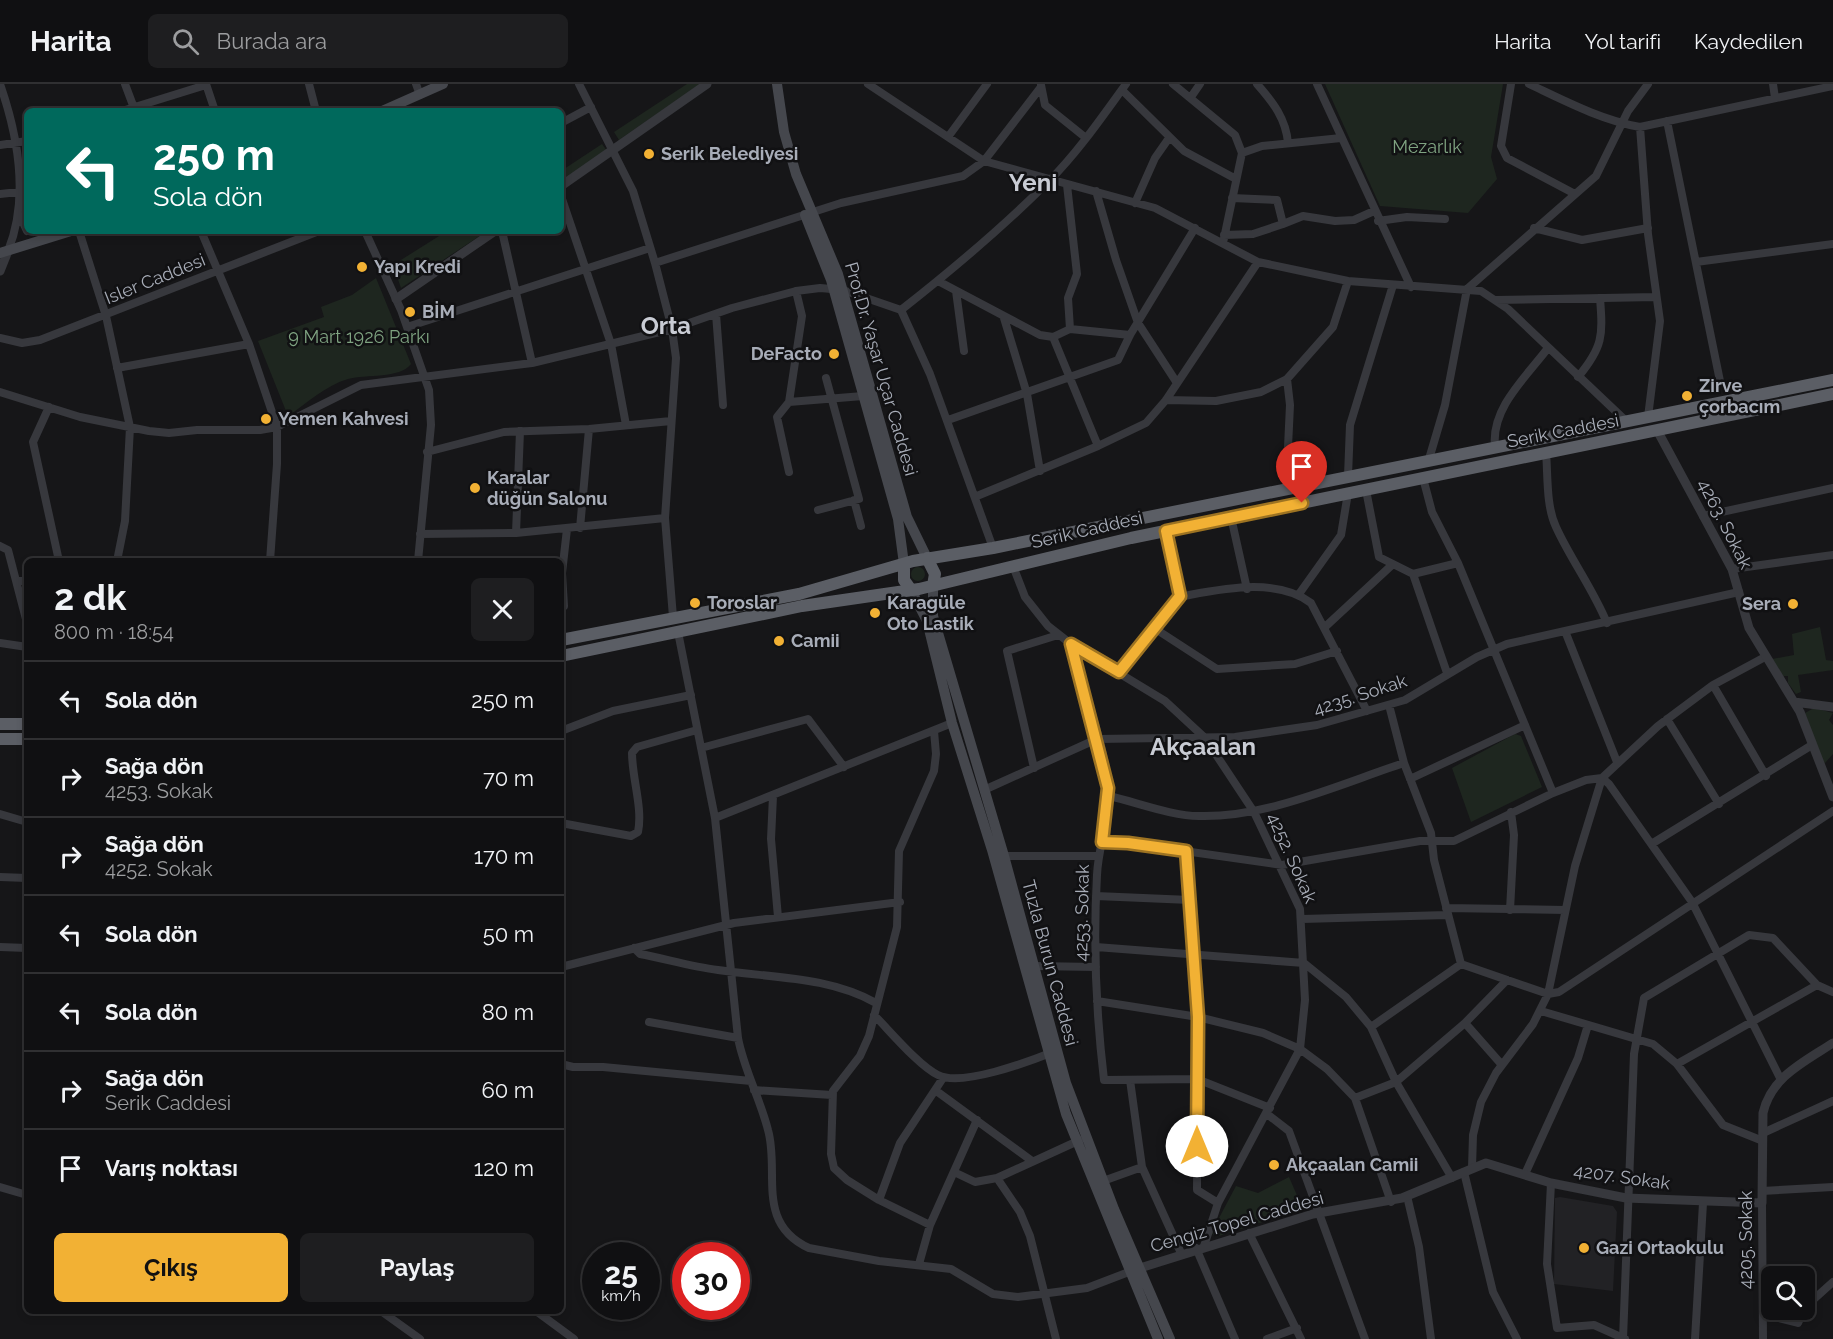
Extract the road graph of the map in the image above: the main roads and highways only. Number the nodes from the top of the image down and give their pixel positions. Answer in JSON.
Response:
{"nodes":[{"id":1,"x":443,"y":84,"type":"edge"},
{"id":2,"x":777,"y":84,"type":"edge"},
{"id":3,"x":418,"y":89,"type":"edge"},
{"id":4,"x":387,"y":108,"type":"edge"},
{"id":5,"x":63,"y":234,"type":"edge"},
{"id":6,"x":4,"y":252,"type":"edge"},
{"id":7,"x":838,"y":289,"type":"junction"},
{"id":8,"x":1833,"y":380,"type":"edge"},
{"id":9,"x":1833,"y":394,"type":"edge"},
{"id":10,"x":927,"y":558,"type":"junction"},
{"id":11,"x":904,"y":564,"type":"junction"},
{"id":12,"x":933,"y":585,"type":"junction"},
{"id":13,"x":911,"y":590,"type":"junction"},
{"id":14,"x":564,"y":639,"type":"edge"},
{"id":15,"x":564,"y":655,"type":"edge"},
{"id":16,"x":0,"y":724,"type":"edge"},
{"id":17,"x":24,"y":724,"type":"edge"},
{"id":18,"x":0,"y":739,"type":"edge"},
{"id":19,"x":24,"y":739,"type":"edge"},
{"id":20,"x":1053,"y":1052,"type":"junction"},
{"id":21,"x":1082,"y":1139,"type":"junction"},
{"id":22,"x":1135,"y":1270,"type":"junction"},
{"id":23,"x":1158,"y":1339,"type":"edge"},
{"id":24,"x":1170,"y":1339,"type":"edge"}],
"edges":[{"from":1,"to":3,"type":"main road"},
{"from":2,"to":7,"type":"main road","name":"Prof.Dr. Yaşar Uçar Caddesi"},
{"from":3,"to":4,"type":"main road"},
{"from":5,"to":6,"type":"main road"},
{"from":7,"to":10,"type":"main road","name":"Prof.Dr. Yaşar Uçar Caddesi"},
{"from":7,"to":11,"type":"main road"},
{"from":8,"to":10,"type":"highway","name":"Serik Caddesi"},
{"from":9,"to":12,"type":"highway","name":"Serik Caddesi"},
{"from":10,"to":11,"type":"highway","name":"Serik Caddesi"},
{"from":10,"to":12,"type":"highway"},
{"from":11,"to":13,"type":"highway"},
{"from":11,"to":14,"type":"highway","name":"Serik Caddesi"},
{"from":12,"to":13,"type":"highway","name":"Serik Caddesi"},
{"from":12,"to":20,"type":"main road","name":"Tuzla Burun Caddesi"},
{"from":13,"to":15,"type":"highway","name":"Serik Caddesi"},
{"from":13,"to":20,"type":"main road","name":"Tuzla Burun Caddesi"},
{"from":16,"to":17,"type":"highway"},
{"from":18,"to":19,"type":"highway"},
{"from":20,"to":21,"type":"main road","name":"Tuzla Burun Caddesi"},
{"from":21,"to":22,"type":"main road","name":"Tuzla Burun Caddesi"},
{"from":21,"to":22,"type":"main road","name":"Tuzla Burun Caddesi"},
{"from":22,"to":23,"type":"main road","name":"Tuzla Burun Caddesi"},
{"from":22,"to":24,"type":"main road","name":"Tuzla Burun Caddesi"}]}
